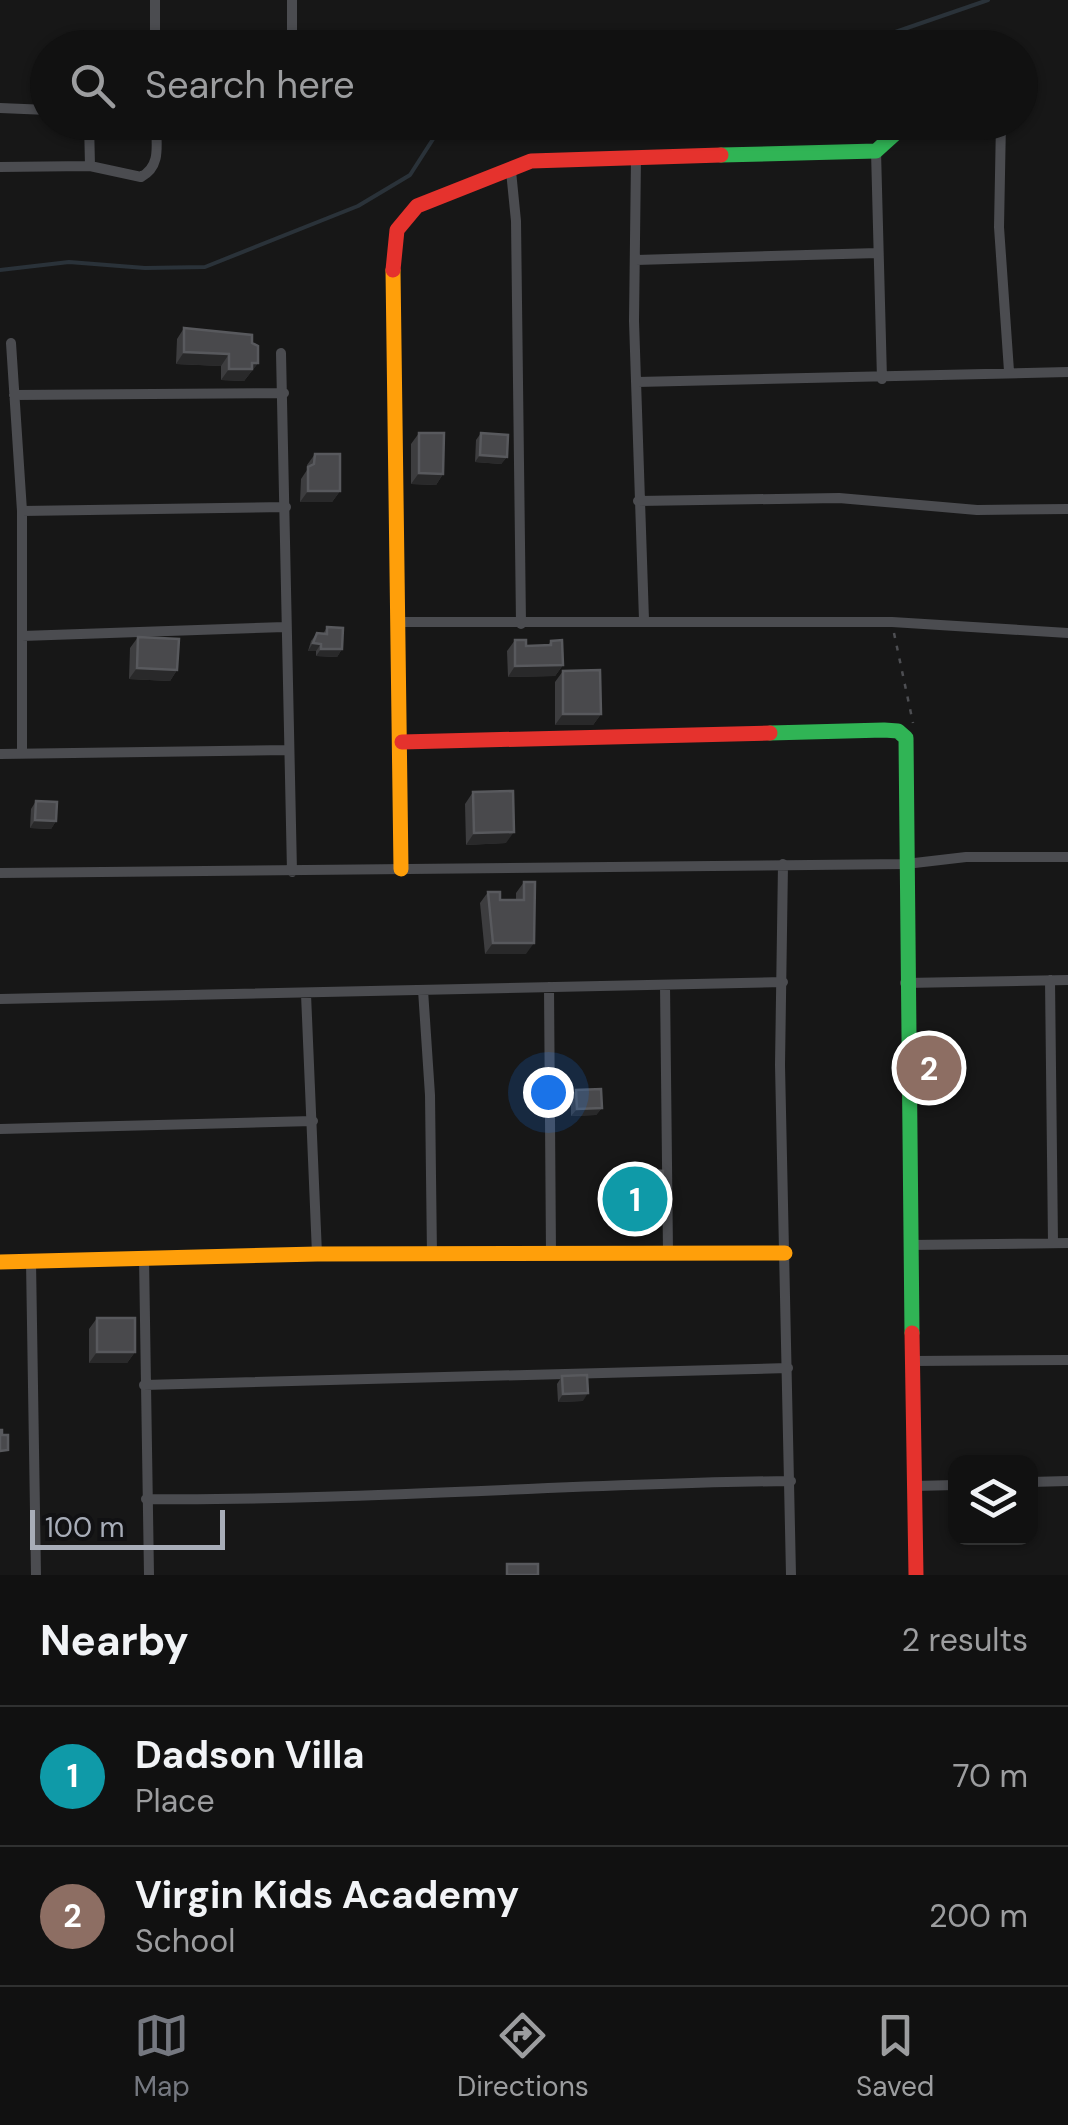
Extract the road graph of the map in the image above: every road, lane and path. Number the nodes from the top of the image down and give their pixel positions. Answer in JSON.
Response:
{"nodes":[{"id":1,"x":155,"y":0,"type":"edge"},
{"id":2,"x":292,"y":0,"type":"edge"},
{"id":3,"x":155,"y":30,"type":"edge"},
{"id":4,"x":292,"y":30,"type":"edge"},
{"id":5,"x":0,"y":108,"type":"edge"},
{"id":6,"x":30,"y":109,"type":"edge"},
{"id":7,"x":89,"y":140,"type":"edge"},
{"id":8,"x":156,"y":140,"type":"edge"},
{"id":9,"x":887,"y":140,"type":"edge"},
{"id":10,"x":1001,"y":140,"type":"edge"},
{"id":11,"x":876,"y":150,"type":"junction"},
{"id":12,"x":636,"y":158,"type":"junction"},
{"id":13,"x":0,"y":166,"type":"edge"},
{"id":14,"x":90,"y":166,"type":"junction"},
{"id":15,"x":511,"y":171,"type":"junction"},
{"id":16,"x":878,"y":253,"type":"junction"},
{"id":17,"x":636,"y":260,"type":"junction"},
{"id":18,"x":11,"y":343,"type":"dead end"},
{"id":19,"x":281,"y":354,"type":"dead end"},
{"id":20,"x":1009,"y":371,"type":"junction"},
{"id":21,"x":1068,"y":372,"type":"edge"},
{"id":22,"x":882,"y":380,"type":"junction"},
{"id":23,"x":637,"y":382,"type":"junction"},
{"id":24,"x":14,"y":394,"type":"junction"},
{"id":25,"x":284,"y":394,"type":"junction"},
{"id":26,"x":638,"y":500,"type":"junction"},
{"id":27,"x":286,"y":507,"type":"junction"},
{"id":28,"x":1068,"y":508,"type":"edge"},
{"id":29,"x":22,"y":512,"type":"junction"},
{"id":30,"x":644,"y":620,"type":"junction"},
{"id":31,"x":400,"y":622,"type":"junction"},
{"id":32,"x":892,"y":622,"type":"junction"},
{"id":33,"x":521,"y":624,"type":"junction"},
{"id":34,"x":285,"y":627,"type":"junction"},
{"id":35,"x":1068,"y":633,"type":"edge"},
{"id":36,"x":22,"y":636,"type":"junction"},
{"id":37,"x":906,"y":738,"type":"junction"},
{"id":38,"x":402,"y":742,"type":"junction"},
{"id":39,"x":288,"y":750,"type":"junction"},
{"id":40,"x":0,"y":754,"type":"edge"},
{"id":41,"x":22,"y":754,"type":"junction"},
{"id":42,"x":1068,"y":857,"type":"edge"},
{"id":43,"x":783,"y":864,"type":"junction"},
{"id":44,"x":906,"y":864,"type":"junction"},
{"id":45,"x":401,"y":869,"type":"junction"},
{"id":46,"x":292,"y":872,"type":"junction"},
{"id":47,"x":0,"y":873,"type":"edge"},
{"id":48,"x":1050,"y":980,"type":"junction"},
{"id":49,"x":1068,"y":980,"type":"edge"},
{"id":50,"x":783,"y":982,"type":"junction"},
{"id":51,"x":905,"y":983,"type":"junction"},
{"id":52,"x":665,"y":984,"type":"junction"},
{"id":53,"x":549,"y":988,"type":"junction"},
{"id":54,"x":423,"y":990,"type":"junction"},
{"id":55,"x":306,"y":994,"type":"junction"},
{"id":56,"x":0,"y":999,"type":"edge"},
{"id":57,"x":313,"y":1121,"type":"junction"},
{"id":58,"x":0,"y":1129,"type":"edge"},
{"id":59,"x":1054,"y":1243,"type":"junction"},
{"id":60,"x":1068,"y":1243,"type":"edge"},
{"id":61,"x":909,"y":1244,"type":"junction"},
{"id":62,"x":668,"y":1252,"type":"junction"},
{"id":63,"x":785,"y":1253,"type":"junction"},
{"id":64,"x":317,"y":1254,"type":"junction"},
{"id":65,"x":551,"y":1254,"type":"junction"},
{"id":66,"x":432,"y":1256,"type":"junction"},
{"id":67,"x":144,"y":1257,"type":"junction"},
{"id":68,"x":31,"y":1261,"type":"junction"},
{"id":69,"x":0,"y":1262,"type":"edge"},
{"id":70,"x":1068,"y":1360,"type":"edge"},
{"id":71,"x":912,"y":1361,"type":"junction"},
{"id":72,"x":788,"y":1368,"type":"junction"},
{"id":73,"x":144,"y":1385,"type":"junction"},
{"id":74,"x":791,"y":1480,"type":"junction"},
{"id":75,"x":1068,"y":1481,"type":"edge"},
{"id":76,"x":1038,"y":1482,"type":"edge"},
{"id":77,"x":948,"y":1484,"type":"edge"},
{"id":78,"x":914,"y":1486,"type":"junction"},
{"id":79,"x":146,"y":1499,"type":"junction"},
{"id":80,"x":36,"y":1575,"type":"edge"},
{"id":81,"x":149,"y":1575,"type":"edge"},
{"id":82,"x":791,"y":1575,"type":"edge"},
{"id":83,"x":916,"y":1575,"type":"edge"}],
"edges":[{"from":1,"to":3,"type":"street"},
{"from":2,"to":4,"type":"street"},
{"from":5,"to":6,"type":"street"},
{"from":7,"to":14,"type":"street"},
{"from":8,"to":14,"type":"street"},
{"from":9,"to":11,"type":"street"},
{"from":10,"to":20,"type":"street"},
{"from":11,"to":12,"type":"street"},
{"from":11,"to":16,"type":"street"},
{"from":12,"to":15,"type":"street"},
{"from":12,"to":17,"type":"street"},
{"from":13,"to":14,"type":"street"},
{"from":15,"to":31,"type":"street"},
{"from":15,"to":33,"type":"street"},
{"from":16,"to":17,"type":"street"},
{"from":16,"to":22,"type":"street"},
{"from":17,"to":23,"type":"street"},
{"from":18,"to":24,"type":"street"},
{"from":19,"to":25,"type":"street"},
{"from":20,"to":21,"type":"street"},
{"from":20,"to":22,"type":"street"},
{"from":22,"to":23,"type":"street"},
{"from":23,"to":26,"type":"street"},
{"from":24,"to":25,"type":"street"},
{"from":24,"to":29,"type":"street"},
{"from":25,"to":27,"type":"street"},
{"from":26,"to":28,"type":"street"},
{"from":26,"to":30,"type":"street"},
{"from":27,"to":29,"type":"street"},
{"from":27,"to":34,"type":"street"},
{"from":29,"to":36,"type":"street"},
{"from":30,"to":32,"type":"street"},
{"from":30,"to":33,"type":"street"},
{"from":31,"to":33,"type":"street"},
{"from":31,"to":38,"type":"street"},
{"from":32,"to":35,"type":"street"},
{"from":32,"to":37,"type":"path"},
{"from":34,"to":36,"type":"street"},
{"from":34,"to":39,"type":"street"},
{"from":36,"to":41,"type":"street"},
{"from":37,"to":38,"type":"street"},
{"from":37,"to":44,"type":"street"},
{"from":38,"to":45,"type":"street"},
{"from":39,"to":41,"type":"street"},
{"from":39,"to":46,"type":"street"},
{"from":40,"to":41,"type":"street"},
{"from":42,"to":44,"type":"street"},
{"from":43,"to":44,"type":"street"},
{"from":43,"to":45,"type":"street"},
{"from":43,"to":50,"type":"street"},
{"from":44,"to":51,"type":"street"},
{"from":45,"to":46,"type":"street"},
{"from":46,"to":47,"type":"street"},
{"from":48,"to":49,"type":"street"},
{"from":48,"to":51,"type":"street"},
{"from":48,"to":59,"type":"street"},
{"from":50,"to":52,"type":"street"},
{"from":50,"to":63,"type":"street"},
{"from":51,"to":61,"type":"street"},
{"from":52,"to":53,"type":"street"},
{"from":52,"to":62,"type":"street"},
{"from":53,"to":54,"type":"street"},
{"from":53,"to":65,"type":"street"},
{"from":54,"to":55,"type":"street"},
{"from":54,"to":66,"type":"street"},
{"from":55,"to":56,"type":"street"},
{"from":55,"to":57,"type":"street"},
{"from":57,"to":58,"type":"street"},
{"from":57,"to":64,"type":"street"},
{"from":59,"to":60,"type":"street"},
{"from":59,"to":61,"type":"street"},
{"from":61,"to":71,"type":"street"},
{"from":62,"to":63,"type":"street"},
{"from":62,"to":65,"type":"street"},
{"from":63,"to":72,"type":"street"},
{"from":64,"to":66,"type":"street"},
{"from":64,"to":67,"type":"street"},
{"from":65,"to":66,"type":"street"},
{"from":67,"to":68,"type":"street"},
{"from":67,"to":73,"type":"street"},
{"from":68,"to":69,"type":"street"},
{"from":68,"to":80,"type":"street"},
{"from":70,"to":71,"type":"street"},
{"from":71,"to":78,"type":"street"},
{"from":72,"to":73,"type":"street"},
{"from":72,"to":74,"type":"street"},
{"from":73,"to":79,"type":"street"},
{"from":74,"to":79,"type":"street"},
{"from":74,"to":82,"type":"street"},
{"from":75,"to":76,"type":"street"},
{"from":77,"to":78,"type":"street"},
{"from":78,"to":83,"type":"street"},
{"from":79,"to":81,"type":"street"}]}
